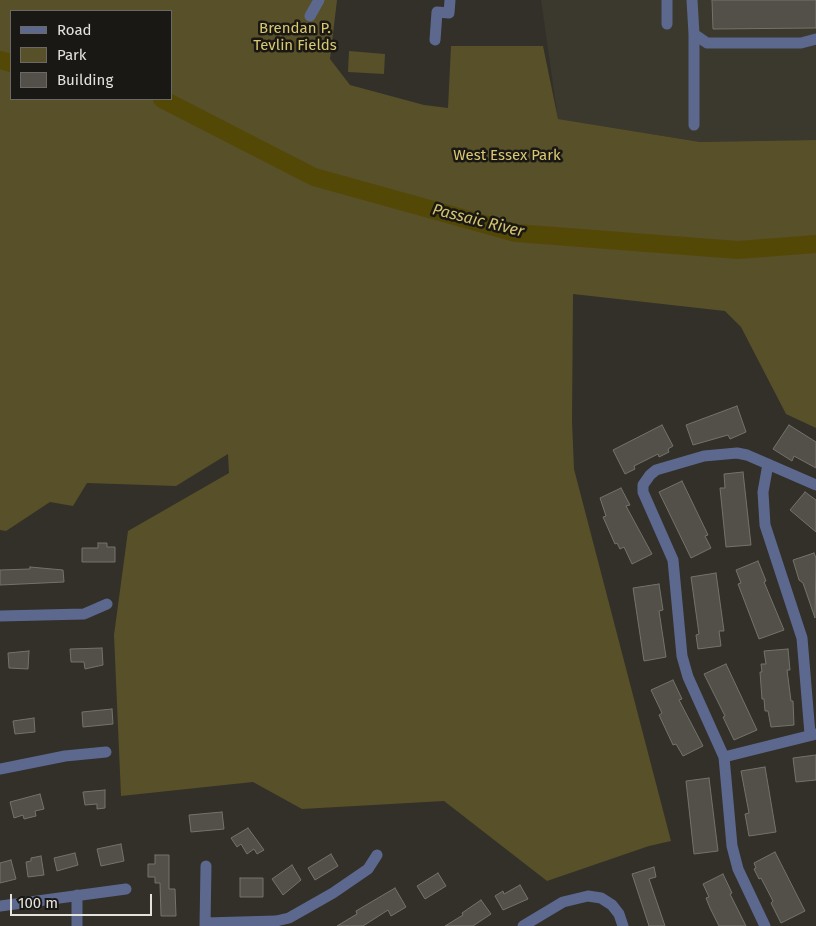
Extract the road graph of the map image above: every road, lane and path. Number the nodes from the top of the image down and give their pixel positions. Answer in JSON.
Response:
{"nodes":[{"id":1,"x":319,"y":0,"type":"edge"},
{"id":2,"x":450,"y":0,"type":"edge"},
{"id":3,"x":667,"y":0,"type":"edge"},
{"id":4,"x":692,"y":0,"type":"edge"},
{"id":5,"x":310,"y":16,"type":"dead end"},
{"id":6,"x":667,"y":24,"type":"dead end"},
{"id":7,"x":694,"y":34,"type":"junction"},
{"id":8,"x":816,"y":39,"type":"edge"},
{"id":9,"x":435,"y":40,"type":"dead end"},
{"id":10,"x":694,"y":125,"type":"dead end"},
{"id":11,"x":768,"y":464,"type":"junction"},
{"id":12,"x":816,"y":485,"type":"edge"},
{"id":13,"x":107,"y":604,"type":"dead end"},
{"id":14,"x":0,"y":616,"type":"edge"},
{"id":15,"x":813,"y":734,"type":"edge"},
{"id":16,"x":106,"y":752,"type":"dead end"},
{"id":17,"x":724,"y":757,"type":"junction"},
{"id":18,"x":0,"y":770,"type":"edge"},
{"id":19,"x":377,"y":855,"type":"dead end"},
{"id":20,"x":206,"y":866,"type":"dead end"},
{"id":21,"x":126,"y":889,"type":"dead end"},
{"id":22,"x":77,"y":895,"type":"junction"},
{"id":23,"x":0,"y":906,"type":"edge"},
{"id":24,"x":205,"y":924,"type":"edge"},
{"id":25,"x":77,"y":926,"type":"edge"},
{"id":26,"x":522,"y":926,"type":"edge"},
{"id":27,"x":623,"y":926,"type":"edge"},
{"id":28,"x":765,"y":926,"type":"edge"}],
"edges":[{"from":1,"to":5,"type":"street"},
{"from":2,"to":9,"type":"street"},
{"from":3,"to":6,"type":"street"},
{"from":4,"to":7,"type":"street"},
{"from":7,"to":8,"type":"street"},
{"from":7,"to":10,"type":"street"},
{"from":11,"to":12,"type":"street"},
{"from":11,"to":15,"type":"street"},
{"from":11,"to":17,"type":"street"},
{"from":13,"to":14,"type":"street"},
{"from":15,"to":17,"type":"street"},
{"from":16,"to":18,"type":"street"},
{"from":17,"to":28,"type":"street"},
{"from":19,"to":24,"type":"street"},
{"from":20,"to":24,"type":"street"},
{"from":21,"to":22,"type":"street"},
{"from":22,"to":23,"type":"street"},
{"from":22,"to":25,"type":"street"},
{"from":26,"to":27,"type":"street"}]}
